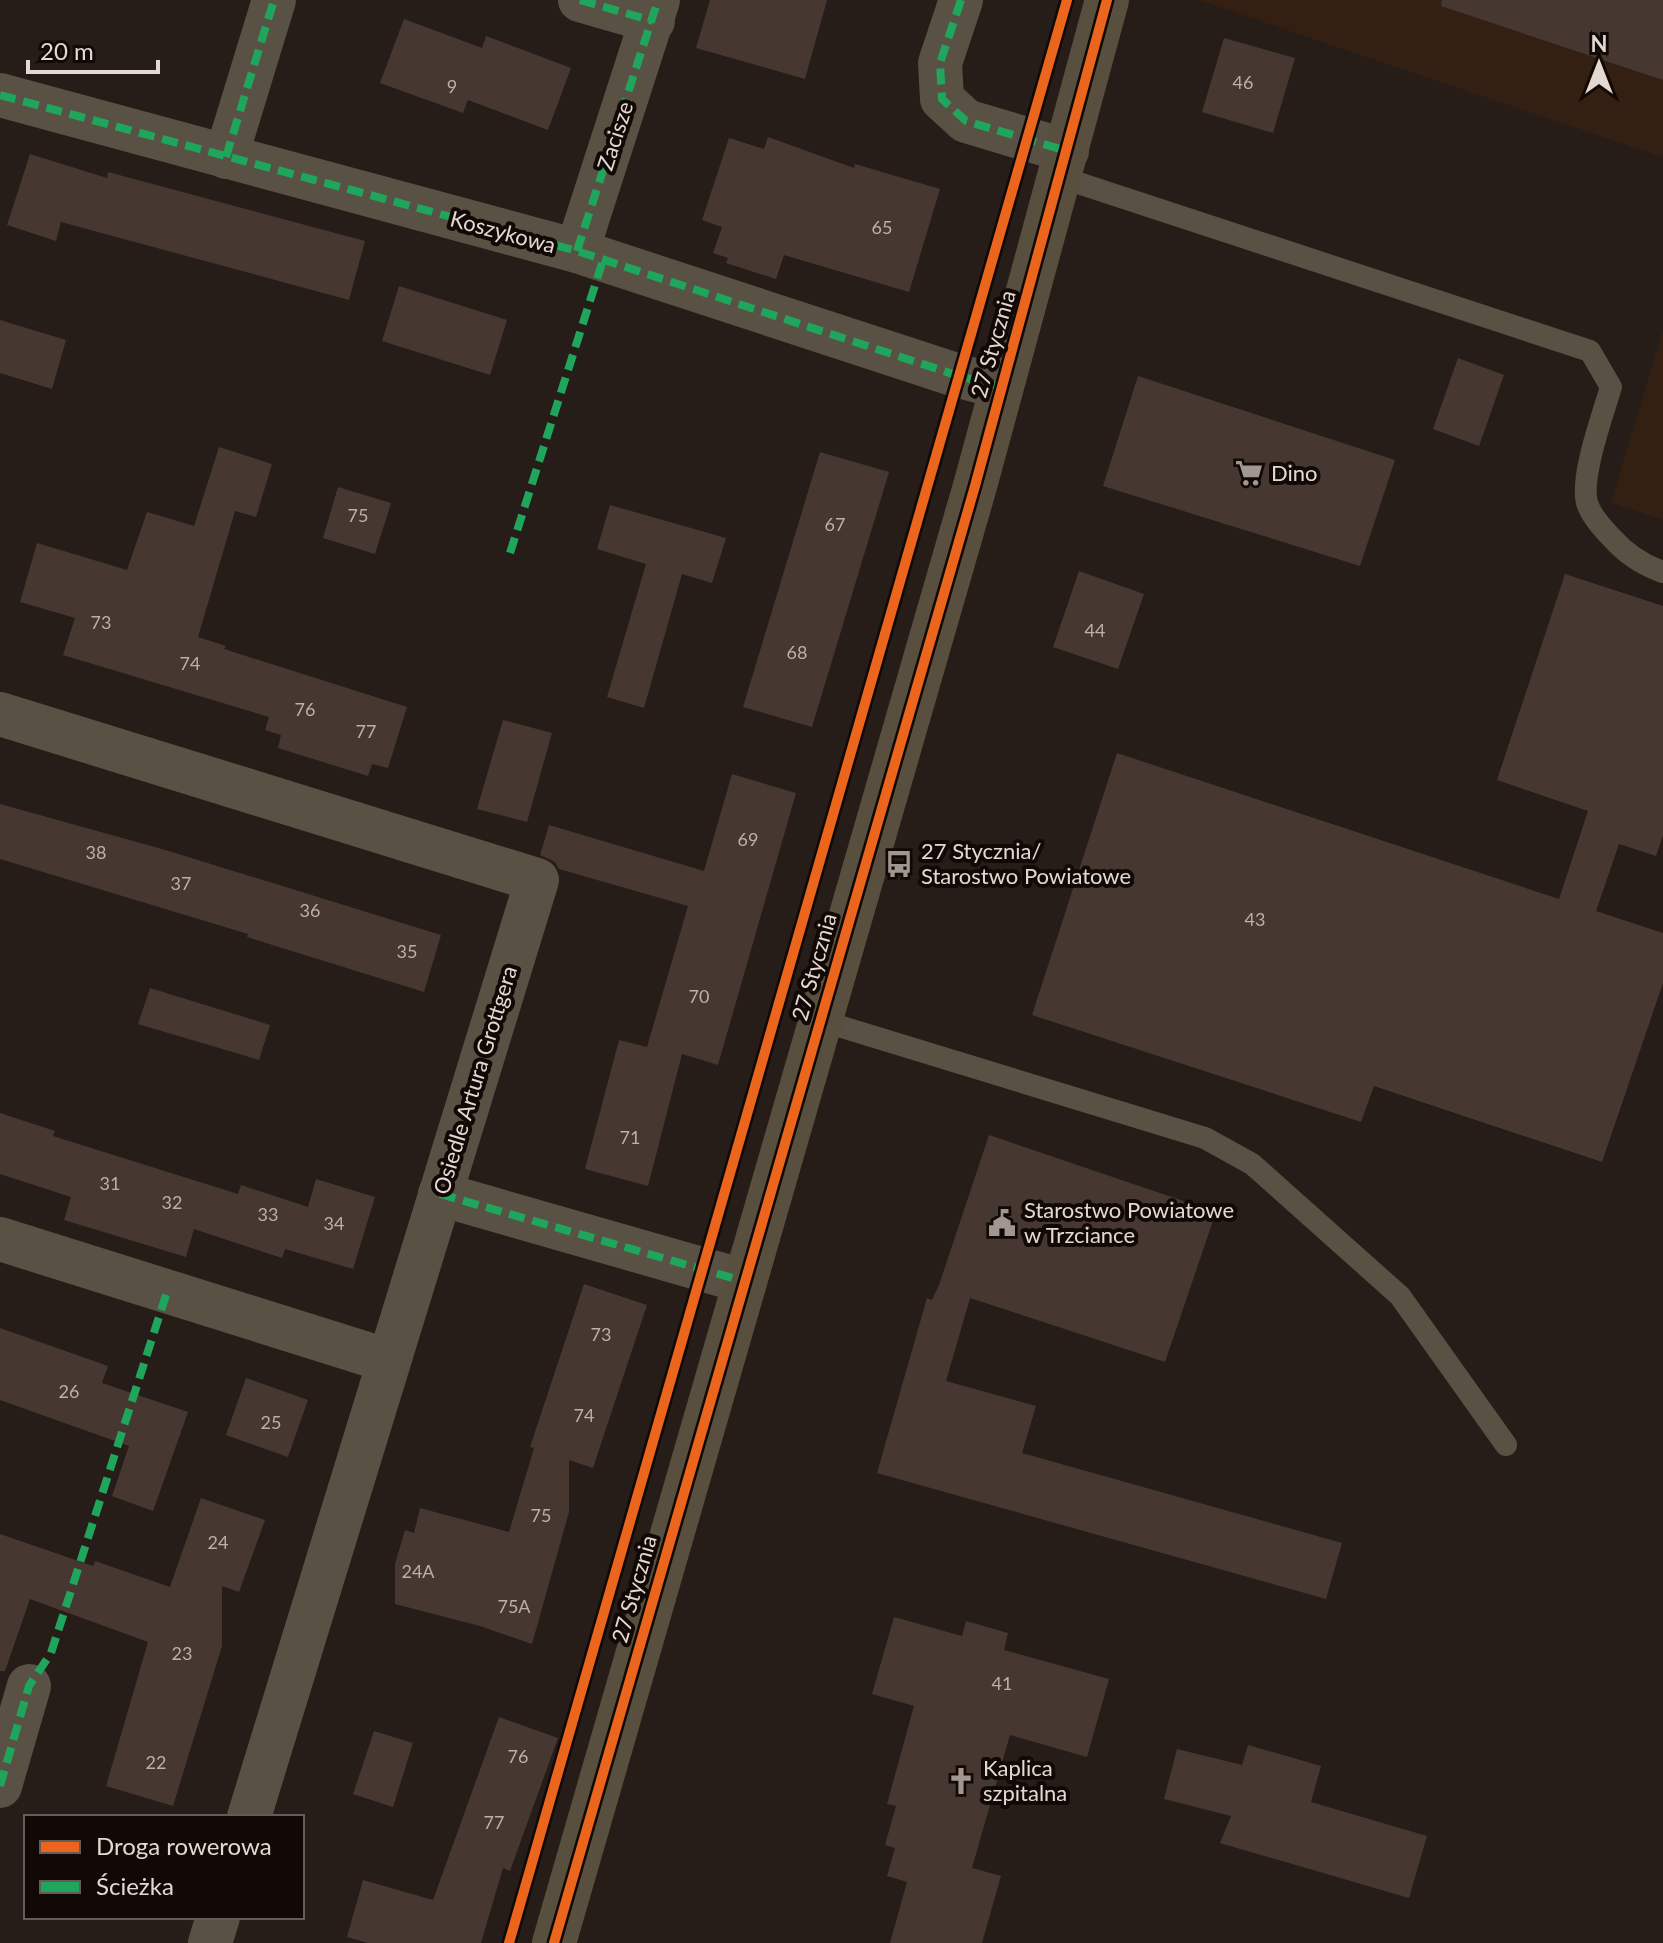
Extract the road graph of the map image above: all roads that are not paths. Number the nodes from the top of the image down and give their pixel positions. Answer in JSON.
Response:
{"nodes":[{"id":1,"x":274,"y":0,"type":"edge"},
{"id":2,"x":580,"y":0,"type":"edge"},
{"id":3,"x":961,"y":0,"type":"edge"},
{"id":4,"x":1107,"y":0,"type":"edge"},
{"id":5,"x":656,"y":10,"type":"edge"},
{"id":6,"x":0,"y":95,"type":"edge"},
{"id":7,"x":226,"y":157,"type":"junction"},
{"id":8,"x":1064,"y":164,"type":"junction"},
{"id":9,"x":577,"y":251,"type":"junction"},
{"id":10,"x":1001,"y":387,"type":"junction"},
{"id":11,"x":1663,"y":572,"type":"edge"},
{"id":12,"x":0,"y":714,"type":"edge"},
{"id":13,"x":819,"y":1020,"type":"junction"},
{"id":14,"x":440,"y":1194,"type":"junction"},
{"id":15,"x":0,"y":1239,"type":"edge"},
{"id":16,"x":743,"y":1281,"type":"junction"},
{"id":17,"x":389,"y":1361,"type":"junction"},
{"id":18,"x":1506,"y":1445,"type":"dead end"},
{"id":19,"x":29,"y":1686,"type":"dead end"},
{"id":20,"x":0,"y":1786,"type":"edge"},
{"id":21,"x":250,"y":1815,"type":"edge"},
{"id":22,"x":217,"y":1919,"type":"edge"},
{"id":23,"x":210,"y":1943,"type":"edge"},
{"id":24,"x":554,"y":1943,"type":"edge"}],
"edges":[{"from":1,"to":7,"type":"street"},
{"from":2,"to":5,"type":"street","name":"Zacisze"},
{"from":3,"to":8,"type":"street"},
{"from":4,"to":8,"type":"main road","name":"27 Stycznia"},
{"from":5,"to":9,"type":"street","name":"Zacisze"},
{"from":6,"to":7,"type":"street","name":"Koszykowa"},
{"from":7,"to":9,"type":"street","name":"Koszykowa"},
{"from":8,"to":10,"type":"main road","name":"27 Stycznia"},
{"from":8,"to":11,"type":"lane"},
{"from":9,"to":10,"type":"street","name":"Koszykowa"},
{"from":10,"to":13,"type":"main road","name":"27 Stycznia"},
{"from":12,"to":14,"type":"street","name":"Osiedle Artura Grottgera"},
{"from":13,"to":16,"type":"main road","name":"27 Stycznia"},
{"from":13,"to":18,"type":"lane"},
{"from":14,"to":16,"type":"street"},
{"from":14,"to":17,"type":"street","name":"Osiedle Artura Grottgera"},
{"from":15,"to":17,"type":"street"},
{"from":16,"to":24,"type":"main road","name":"27 Stycznia"},
{"from":17,"to":21,"type":"street","name":"Osiedle Artura Grottgera"},
{"from":19,"to":20,"type":"street"},
{"from":22,"to":23,"type":"street"}]}
